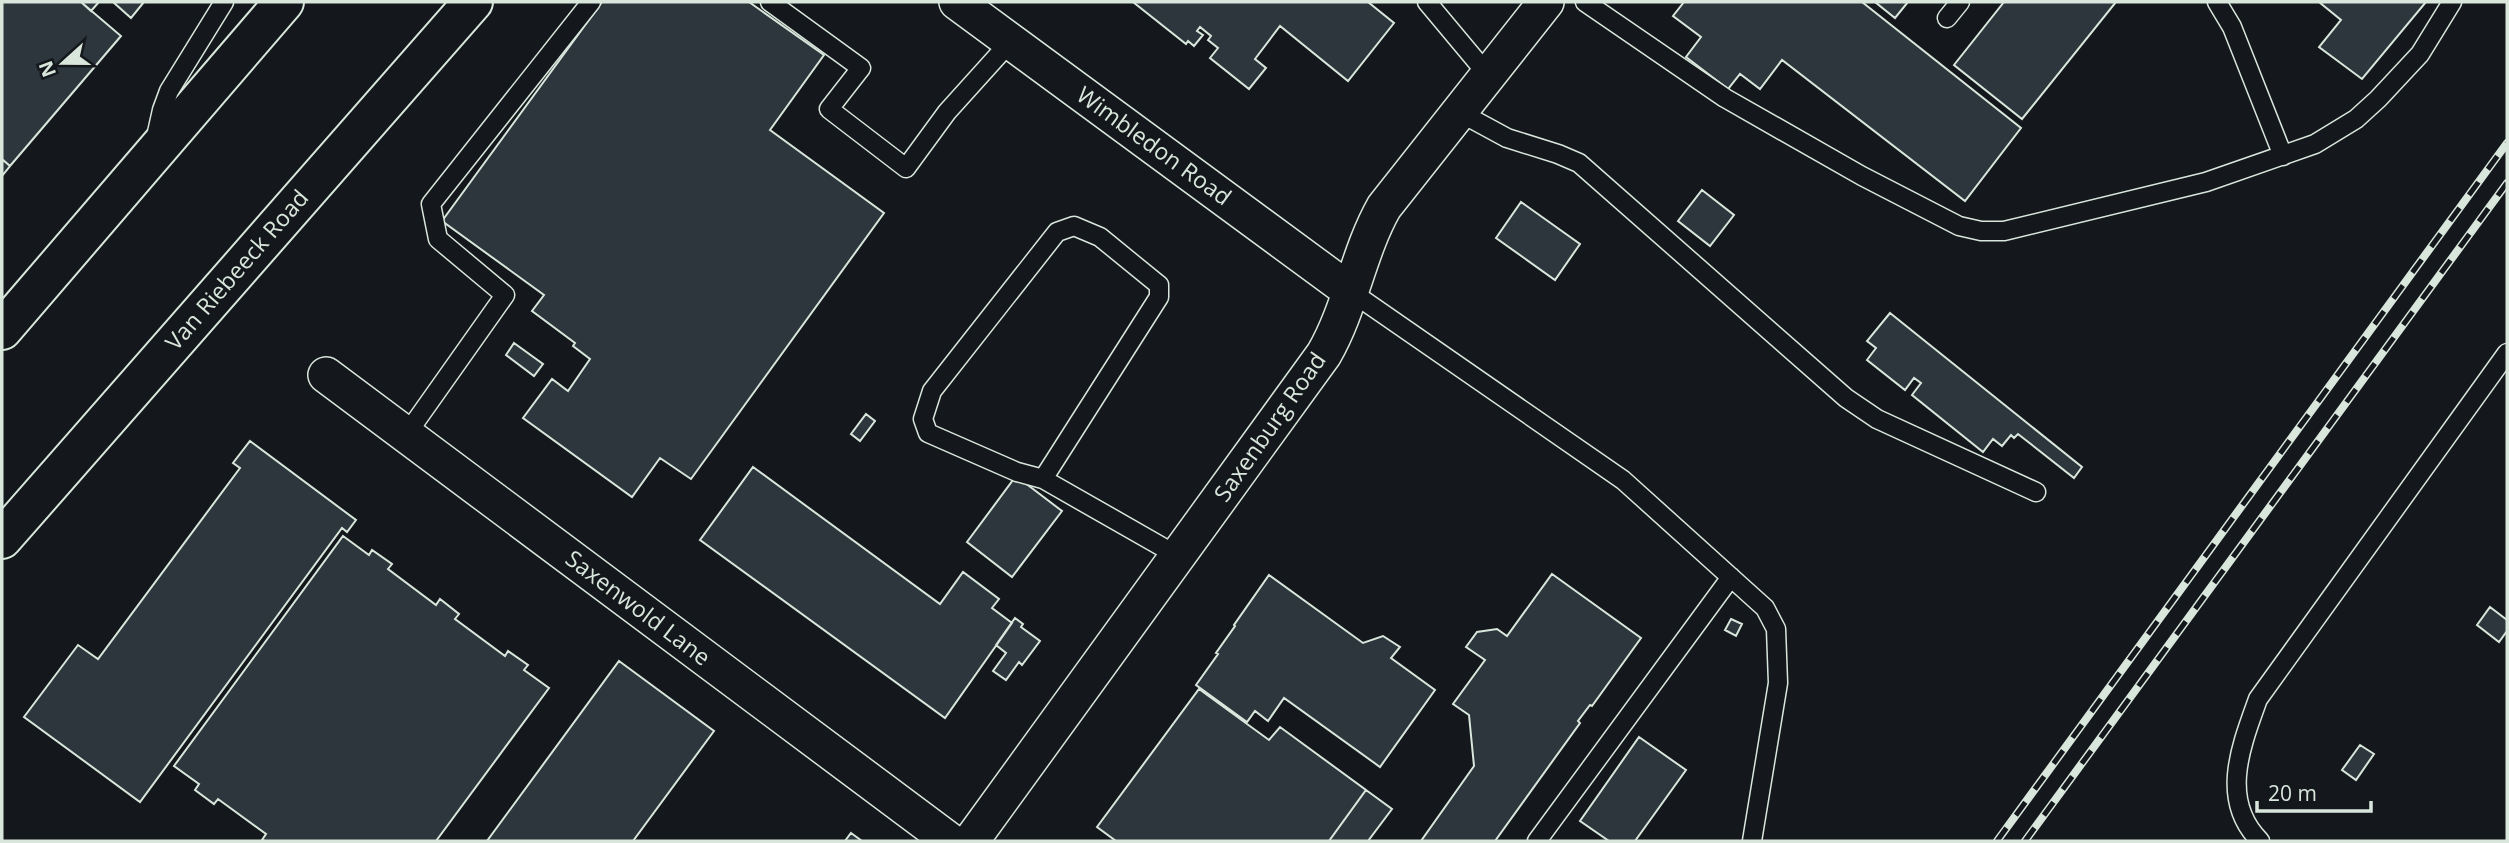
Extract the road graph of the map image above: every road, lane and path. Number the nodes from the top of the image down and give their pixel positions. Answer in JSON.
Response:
{"nodes":[{"id":1,"x":224,"y":2,"type":"edge"},
{"id":2,"x":284,"y":2,"type":"edge"},
{"id":3,"x":473,"y":2,"type":"edge"},
{"id":4,"x":590,"y":2,"type":"edge"},
{"id":5,"x":770,"y":2,"type":"edge"},
{"id":6,"x":957,"y":2,"type":"edge"},
{"id":7,"x":1427,"y":2,"type":"edge"},
{"id":8,"x":1546,"y":2,"type":"edge"},
{"id":9,"x":1585,"y":2,"type":"edge"},
{"id":10,"x":1960,"y":2,"type":"edge"},
{"id":11,"x":2217,"y":2,"type":"edge"},
{"id":12,"x":2452,"y":2,"type":"edge"},
{"id":13,"x":1947,"y":18,"type":"dead end"},
{"id":14,"x":1011,"y":41,"type":"junction"},
{"id":15,"x":1488,"y":75,"type":"junction"},
{"id":16,"x":1459,"y":112,"type":"junction"},
{"id":17,"x":153,"y":155,"type":"junction"},
{"id":18,"x":2283,"y":156,"type":"junction"},
{"id":19,"x":1350,"y":291,"type":"junction"},
{"id":20,"x":2,"y":330,"type":"edge"},
{"id":21,"x":2507,"y":353,"type":"edge"},
{"id":22,"x":326,"y":375,"type":"dead end"},
{"id":23,"x":406,"y":435,"type":"junction"},
{"id":24,"x":1043,"y":480,"type":"junction"},
{"id":25,"x":2036,"y":492,"type":"dead end"},
{"id":26,"x":2,"y":540,"type":"edge"},
{"id":27,"x":1178,"y":556,"type":"junction"},
{"id":28,"x":1731,"y":577,"type":"junction"},
{"id":29,"x":950,"y":841,"type":"edge"},
{"id":30,"x":971,"y":841,"type":"edge"},
{"id":31,"x":1537,"y":841,"type":"edge"},
{"id":32,"x":1752,"y":841,"type":"edge"},
{"id":33,"x":2260,"y":841,"type":"edge"}],
"edges":[{"from":1,"to":17,"type":"lane"},
{"from":2,"to":17,"type":"main road"},
{"from":3,"to":26,"type":"main road","name":"Van Riebeeck Road"},
{"from":4,"to":23,"type":"lane"},
{"from":5,"to":14,"type":"lane"},
{"from":6,"to":14,"type":"street","name":"Wimbledon Road"},
{"from":7,"to":15,"type":"lane"},
{"from":8,"to":15,"type":"street","name":"Saxenburg Road"},
{"from":9,"to":18,"type":"lane"},
{"from":10,"to":13,"type":"lane"},
{"from":11,"to":18,"type":"lane"},
{"from":12,"to":18,"type":"lane"},
{"from":14,"to":19,"type":"street","name":"Wimbledon Road"},
{"from":15,"to":16,"type":"street","name":"Saxenburg Road"},
{"from":16,"to":19,"type":"street","name":"Saxenburg Road"},
{"from":16,"to":25,"type":"lane"},
{"from":17,"to":20,"type":"main road"},
{"from":19,"to":27,"type":"street","name":"Saxenburg Road"},
{"from":19,"to":28,"type":"lane"},
{"from":21,"to":33,"type":"lane"},
{"from":22,"to":23,"type":"street","name":"Saxenwold Lane"},
{"from":23,"to":29,"type":"street","name":"Saxenwold Lane"},
{"from":24,"to":24,"type":"lane"},
{"from":24,"to":27,"type":"lane"},
{"from":27,"to":30,"type":"street","name":"Saxenburg Road"},
{"from":28,"to":31,"type":"lane"},
{"from":28,"to":32,"type":"lane"}]}
